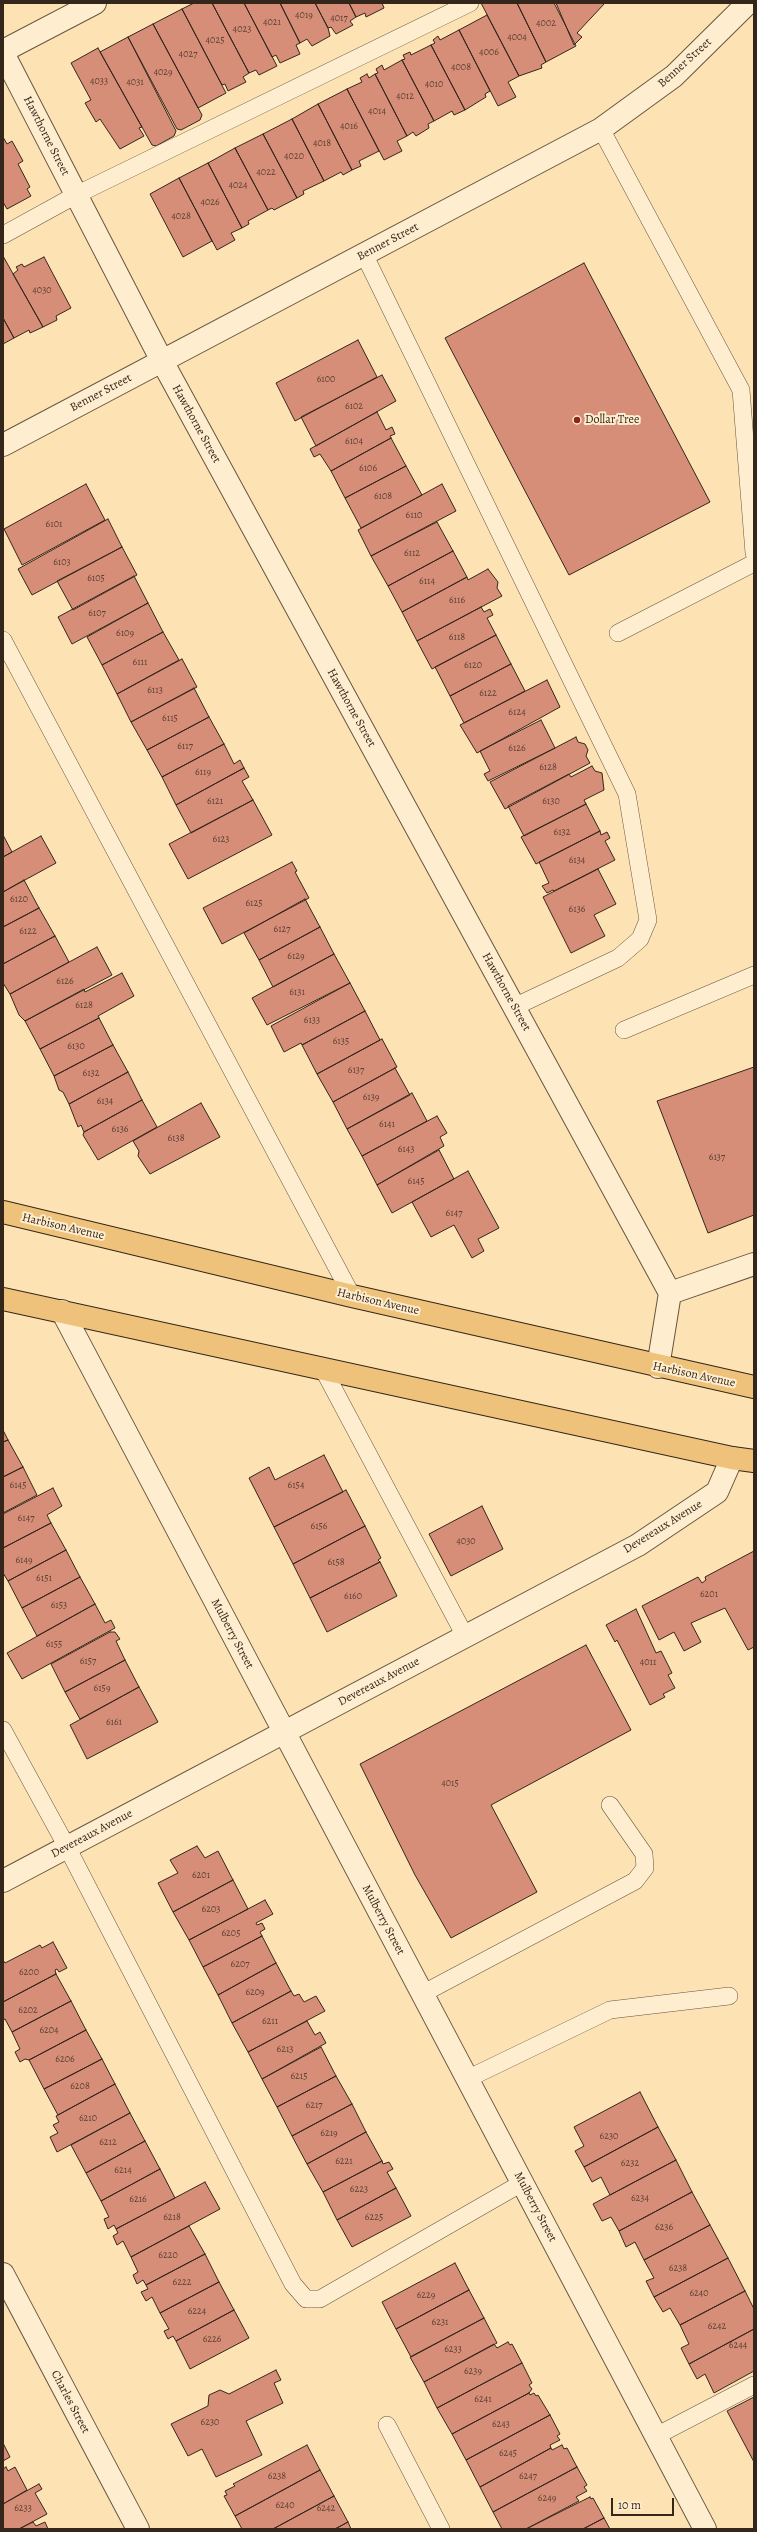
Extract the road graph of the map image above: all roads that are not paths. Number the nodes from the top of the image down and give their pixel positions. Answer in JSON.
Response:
{"nodes":[{"id":1,"x":95,"y":3,"type":"edge"},
{"id":2,"x":470,"y":3,"type":"edge"},
{"id":3,"x":748,"y":3,"type":"edge"},
{"id":4,"x":3,"y":52,"type":"edge"},
{"id":5,"x":601,"y":130,"type":"junction"},
{"id":6,"x":76,"y":195,"type":"junction"},
{"id":7,"x":3,"y":234,"type":"edge"},
{"id":8,"x":364,"y":254,"type":"junction"},
{"id":9,"x":162,"y":361,"type":"junction"},
{"id":10,"x":3,"y":445,"type":"edge"},
{"id":11,"x":754,"y":553,"type":"edge"},
{"id":12,"x":754,"y":563,"type":"edge"},
{"id":13,"x":618,"y":633,"type":"dead end"},
{"id":14,"x":3,"y":640,"type":"edge"},
{"id":15,"x":754,"y":975,"type":"edge"},
{"id":16,"x":514,"y":1007,"type":"junction"},
{"id":17,"x":624,"y":1030,"type":"dead end"},
{"id":18,"x":3,"y":1212,"type":"edge"},
{"id":19,"x":754,"y":1264,"type":"edge"},
{"id":20,"x":670,"y":1293,"type":"junction"},
{"id":21,"x":352,"y":1296,"type":"junction"},
{"id":22,"x":3,"y":1299,"type":"edge"},
{"id":23,"x":62,"y":1311,"type":"junction"},
{"id":24,"x":658,"y":1367,"type":"junction"},
{"id":25,"x":323,"y":1369,"type":"junction"},
{"id":26,"x":754,"y":1387,"type":"edge"},
{"id":27,"x":732,"y":1458,"type":"junction"},
{"id":28,"x":754,"y":1461,"type":"edge"},
{"id":29,"x":754,"y":1471,"type":"edge"},
{"id":30,"x":465,"y":1636,"type":"junction"},
{"id":31,"x":3,"y":1730,"type":"edge"},
{"id":32,"x":285,"y":1733,"type":"junction"},
{"id":33,"x":610,"y":1805,"type":"dead end"},
{"id":34,"x":68,"y":1847,"type":"junction"},
{"id":35,"x":3,"y":1881,"type":"edge"},
{"id":36,"x":422,"y":1994,"type":"junction"},
{"id":37,"x":729,"y":1996,"type":"dead end"},
{"id":38,"x":467,"y":2079,"type":"junction"},
{"id":39,"x":522,"y":2183,"type":"junction"},
{"id":40,"x":3,"y":2274,"type":"edge"},
{"id":41,"x":754,"y":2385,"type":"edge"},
{"id":42,"x":387,"y":2425,"type":"dead end"},
{"id":43,"x":656,"y":2436,"type":"junction"},
{"id":44,"x":138,"y":2529,"type":"edge"},
{"id":45,"x":441,"y":2529,"type":"edge"},
{"id":46,"x":705,"y":2529,"type":"edge"}],
"edges":[{"from":1,"to":4,"type":"street"},
{"from":2,"to":6,"type":"lane"},
{"from":3,"to":5,"type":"street","name":"Benner Street"},
{"from":4,"to":6,"type":"street","name":"Hawthorne Street"},
{"from":5,"to":8,"type":"street","name":"Benner Street"},
{"from":5,"to":11,"type":"lane"},
{"from":6,"to":7,"type":"lane"},
{"from":6,"to":9,"type":"street","name":"Hawthorne Street"},
{"from":8,"to":9,"type":"street","name":"Benner Street"},
{"from":8,"to":16,"type":"lane"},
{"from":9,"to":10,"type":"street","name":"Benner Street"},
{"from":9,"to":16,"type":"street","name":"Hawthorne Street"},
{"from":12,"to":13,"type":"lane"},
{"from":14,"to":21,"type":"lane"},
{"from":15,"to":17,"type":"lane"},
{"from":16,"to":20,"type":"street","name":"Hawthorne Street"},
{"from":18,"to":21,"type":"main road","name":"Harbison Avenue"},
{"from":19,"to":20,"type":"street"},
{"from":20,"to":24,"type":"street"},
{"from":21,"to":24,"type":"main road","name":"Harbison Avenue"},
{"from":22,"to":23,"type":"main road"},
{"from":23,"to":25,"type":"main road"},
{"from":23,"to":32,"type":"street","name":"Mulberry Street"},
{"from":24,"to":26,"type":"main road","name":"Harbison Avenue"},
{"from":25,"to":27,"type":"main road"},
{"from":25,"to":30,"type":"lane"},
{"from":27,"to":28,"type":"main road"},
{"from":27,"to":29,"type":"main road"},
{"from":27,"to":30,"type":"street","name":"Devereaux Avenue"},
{"from":30,"to":32,"type":"street","name":"Devereaux Avenue"},
{"from":31,"to":34,"type":"lane"},
{"from":32,"to":34,"type":"street","name":"Devereaux Avenue"},
{"from":32,"to":36,"type":"street","name":"Mulberry Street"},
{"from":33,"to":36,"type":"lane"},
{"from":34,"to":35,"type":"street","name":"Devereaux Avenue"},
{"from":34,"to":39,"type":"lane"},
{"from":36,"to":38,"type":"street","name":"Mulberry Street"},
{"from":37,"to":38,"type":"lane"},
{"from":38,"to":39,"type":"street","name":"Mulberry Street"},
{"from":39,"to":43,"type":"street","name":"Mulberry Street"},
{"from":40,"to":44,"type":"street","name":"Charles Street"},
{"from":41,"to":43,"type":"lane"},
{"from":42,"to":45,"type":"lane"},
{"from":43,"to":46,"type":"street","name":"Mulberry Street"}]}
